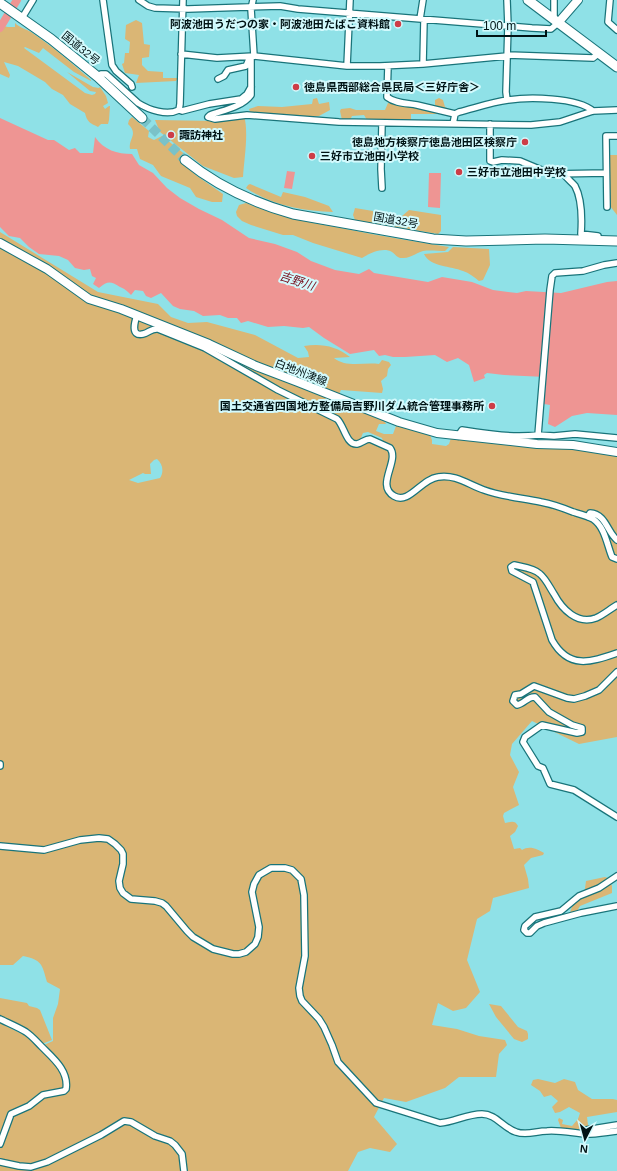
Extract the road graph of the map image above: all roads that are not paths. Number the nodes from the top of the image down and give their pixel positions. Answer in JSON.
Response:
{"nodes":[{"id":1,"x":33,"y":0,"type":"edge"},
{"id":2,"x":103,"y":0,"type":"edge"},
{"id":3,"x":139,"y":0,"type":"edge"},
{"id":4,"x":183,"y":0,"type":"edge"},
{"id":5,"x":350,"y":0,"type":"edge"},
{"id":6,"x":423,"y":0,"type":"edge"},
{"id":7,"x":507,"y":0,"type":"edge"},
{"id":8,"x":528,"y":0,"type":"edge"},
{"id":9,"x":554,"y":0,"type":"edge"},
{"id":10,"x":578,"y":0,"type":"edge"},
{"id":11,"x":610,"y":0,"type":"edge"},
{"id":12,"x":252,"y":3,"type":"edge"},
{"id":13,"x":3,"y":5,"type":"edge"},
{"id":14,"x":183,"y":8,"type":"junction"},
{"id":15,"x":350,"y":13,"type":"junction"},
{"id":16,"x":21,"y":17,"type":"junction"},
{"id":17,"x":422,"y":20,"type":"junction"},
{"id":18,"x":556,"y":21,"type":"junction"},
{"id":19,"x":508,"y":26,"type":"junction"},
{"id":20,"x":617,"y":30,"type":"edge"},
{"id":21,"x":181,"y":54,"type":"junction"},
{"id":22,"x":598,"y":54,"type":"junction"},
{"id":23,"x":507,"y":55,"type":"junction"},
{"id":24,"x":251,"y":56,"type":"junction"},
{"id":25,"x":423,"y":64,"type":"junction"},
{"id":26,"x":347,"y":66,"type":"junction"},
{"id":27,"x":388,"y":66,"type":"junction"},
{"id":28,"x":617,"y":67,"type":"edge"},
{"id":29,"x":98,"y":77,"type":"junction"},
{"id":30,"x":218,"y":79,"type":"dead end"},
{"id":31,"x":132,"y":87,"type":"dead end"},
{"id":32,"x":251,"y":87,"type":"junction"},
{"id":33,"x":507,"y":100,"type":"junction"},
{"id":34,"x":180,"y":107,"type":"junction"},
{"id":35,"x":617,"y":110,"type":"edge"},
{"id":36,"x":593,"y":111,"type":"junction"},
{"id":37,"x":455,"y":114,"type":"junction"},
{"id":38,"x":142,"y":118,"type":"tunnel mouth"},
{"id":39,"x":382,"y":123,"type":"junction"},
{"id":40,"x":453,"y":124,"type":"junction"},
{"id":41,"x":490,"y":124,"type":"junction"},
{"id":42,"x":617,"y":136,"type":"edge"},
{"id":43,"x":185,"y":160,"type":"tunnel mouth"},
{"id":44,"x":606,"y":173,"type":"junction"},
{"id":45,"x":564,"y":174,"type":"junction"},
{"id":46,"x":382,"y":188,"type":"dead end"},
{"id":47,"x":607,"y":207,"type":"dead end"},
{"id":48,"x":598,"y":241,"type":"junction"},
{"id":49,"x":617,"y":241,"type":"edge"},
{"id":50,"x":0,"y":243,"type":"edge"},
{"id":51,"x":617,"y":263,"type":"edge"},
{"id":52,"x":137,"y":315,"type":"junction"},
{"id":53,"x":538,"y":434,"type":"junction"},
{"id":54,"x":458,"y":436,"type":"junction"},
{"id":55,"x":617,"y":438,"type":"edge"},
{"id":56,"x":617,"y":452,"type":"edge"},
{"id":57,"x":588,"y":516,"type":"junction"},
{"id":58,"x":617,"y":540,"type":"edge"},
{"id":59,"x":617,"y":559,"type":"edge"},
{"id":60,"x":617,"y":605,"type":"edge"},
{"id":61,"x":617,"y":653,"type":"edge"},
{"id":62,"x":617,"y":672,"type":"edge"},
{"id":63,"x":617,"y":817,"type":"edge"},
{"id":64,"x":0,"y":846,"type":"edge"},
{"id":65,"x":617,"y":876,"type":"edge"},
{"id":66,"x":617,"y":906,"type":"edge"},
{"id":67,"x":0,"y":1019,"type":"edge"},
{"id":68,"x":617,"y":1125,"type":"edge"},
{"id":69,"x":617,"y":1131,"type":"edge"},
{"id":70,"x":585,"y":1134,"type":"junction"},
{"id":71,"x":0,"y":1144,"type":"edge"},
{"id":72,"x":0,"y":1162,"type":"edge"},
{"id":73,"x":184,"y":1171,"type":"edge"}],
"edges":[{"from":1,"to":16,"type":"street"},
{"from":2,"to":31,"type":"street"},
{"from":3,"to":14,"type":"street"},
{"from":4,"to":14,"type":"street"},
{"from":5,"to":15,"type":"street"},
{"from":6,"to":17,"type":"street"},
{"from":7,"to":19,"type":"street"},
{"from":8,"to":18,"type":"main road"},
{"from":9,"to":18,"type":"street"},
{"from":10,"to":18,"type":"main road"},
{"from":11,"to":20,"type":"street"},
{"from":12,"to":14,"type":"street"},
{"from":12,"to":15,"type":"street"},
{"from":12,"to":24,"type":"street"},
{"from":13,"to":16,"type":"main road","name":"国道32号"},
{"from":14,"to":21,"type":"street"},
{"from":15,"to":17,"type":"street"},
{"from":15,"to":26,"type":"street"},
{"from":16,"to":29,"type":"main road","name":"国道32号"},
{"from":17,"to":19,"type":"street"},
{"from":17,"to":25,"type":"street"},
{"from":18,"to":19,"type":"street"},
{"from":18,"to":22,"type":"main road"},
{"from":19,"to":23,"type":"street"},
{"from":21,"to":24,"type":"street"},
{"from":21,"to":34,"type":"street"},
{"from":22,"to":23,"type":"street"},
{"from":22,"to":28,"type":"main road"},
{"from":23,"to":25,"type":"street"},
{"from":23,"to":33,"type":"street"},
{"from":24,"to":26,"type":"street"},
{"from":24,"to":30,"type":"street"},
{"from":24,"to":32,"type":"street"},
{"from":25,"to":27,"type":"street"},
{"from":26,"to":27,"type":"street"},
{"from":27,"to":37,"type":"street"},
{"from":29,"to":34,"type":"street"},
{"from":29,"to":38,"type":"main road","name":"国道32号"},
{"from":32,"to":34,"type":"street"},
{"from":32,"to":39,"type":"street"},
{"from":33,"to":36,"type":"street"},
{"from":33,"to":37,"type":"street"},
{"from":35,"to":36,"type":"street"},
{"from":36,"to":41,"type":"street"},
{"from":37,"to":40,"type":"street"},
{"from":39,"to":40,"type":"street"},
{"from":39,"to":46,"type":"street"},
{"from":40,"to":41,"type":"street"},
{"from":41,"to":45,"type":"street"},
{"from":42,"to":44,"type":"street"},
{"from":43,"to":48,"type":"main road","name":"国道32号"},
{"from":44,"to":45,"type":"street"},
{"from":44,"to":47,"type":"street"},
{"from":45,"to":48,"type":"street"},
{"from":48,"to":49,"type":"main road","name":"国道32号"},
{"from":50,"to":52,"type":"main road","name":"白地州津線"},
{"from":51,"to":53,"type":"street"},
{"from":52,"to":54,"type":"main road","name":"白地州津線"},
{"from":52,"to":57,"type":"street"},
{"from":53,"to":54,"type":"street"},
{"from":53,"to":55,"type":"street"},
{"from":54,"to":56,"type":"main road","name":"白地州津線"},
{"from":57,"to":58,"type":"street"},
{"from":57,"to":59,"type":"street"},
{"from":60,"to":61,"type":"street"},
{"from":62,"to":63,"type":"street"},
{"from":64,"to":70,"type":"street"},
{"from":65,"to":66,"type":"street"},
{"from":67,"to":71,"type":"street"},
{"from":68,"to":70,"type":"street"},
{"from":69,"to":70,"type":"street"},
{"from":72,"to":73,"type":"street"}]}
